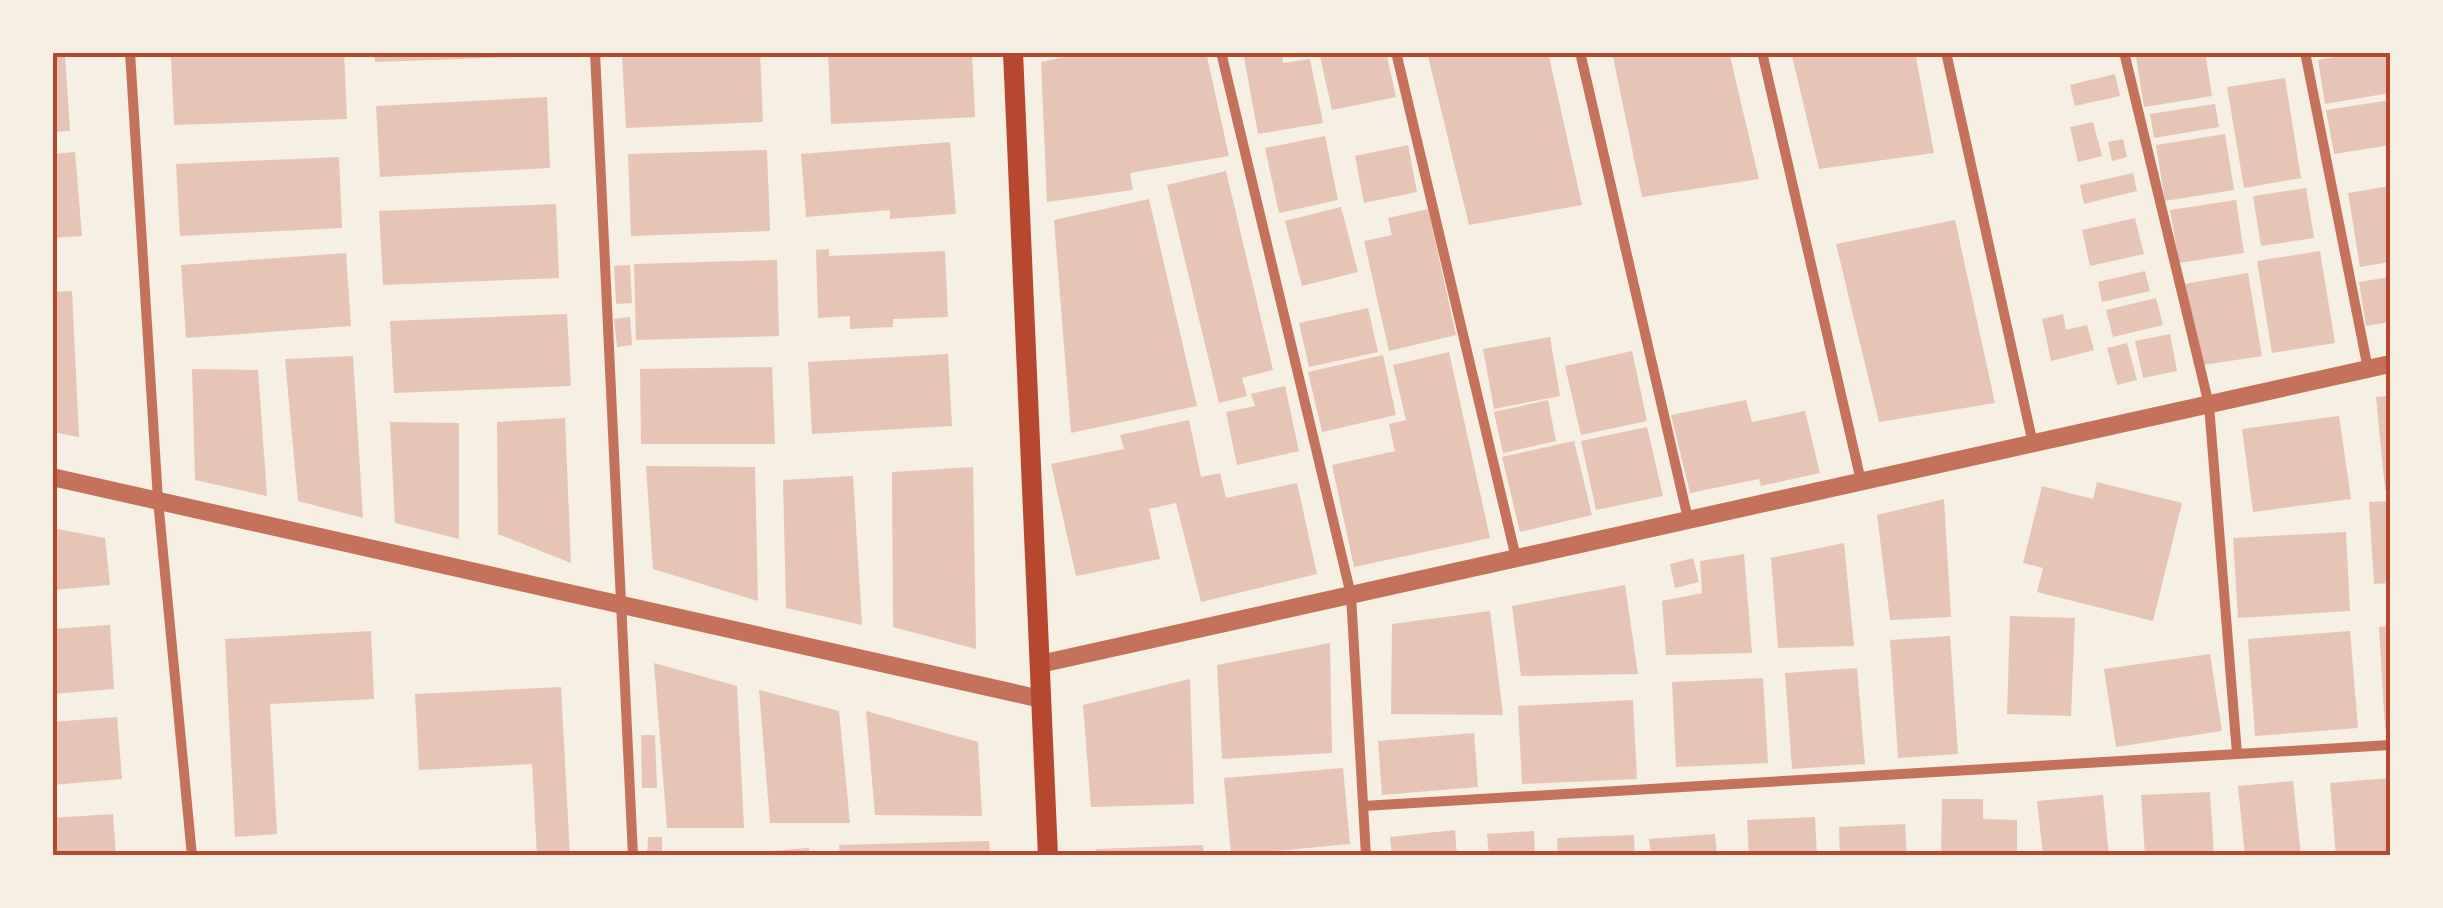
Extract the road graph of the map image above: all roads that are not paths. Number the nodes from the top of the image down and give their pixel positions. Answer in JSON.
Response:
{"nodes":[{"id":1,"x":130,"y":52,"type":"edge"},
{"id":2,"x":595,"y":52,"type":"edge"},
{"id":3,"x":1012,"y":52,"type":"edge"},
{"id":4,"x":1221,"y":52,"type":"edge"},
{"id":5,"x":1396,"y":52,"type":"edge"},
{"id":6,"x":1580,"y":52,"type":"edge"},
{"id":7,"x":1762,"y":52,"type":"edge"},
{"id":8,"x":1946,"y":52,"type":"edge"},
{"id":9,"x":2124,"y":52,"type":"edge"},
{"id":10,"x":2305,"y":52,"type":"edge"},
{"id":11,"x":2390,"y":364,"type":"edge"},
{"id":12,"x":2368,"y":370,"type":"junction"},
{"id":13,"x":2209,"y":405,"type":"junction"},
{"id":14,"x":2032,"y":444,"type":"junction"},
{"id":15,"x":52,"y":477,"type":"edge"},
{"id":16,"x":1861,"y":481,"type":"junction"},
{"id":17,"x":158,"y":500,"type":"junction"},
{"id":18,"x":1688,"y":519,"type":"junction"},
{"id":19,"x":1516,"y":558,"type":"junction"},
{"id":20,"x":1351,"y":594,"type":"junction"},
{"id":21,"x":622,"y":605,"type":"junction"},
{"id":22,"x":1040,"y":664,"type":"junction"},
{"id":23,"x":1041,"y":699,"type":"junction"},
{"id":24,"x":2390,"y":745,"type":"edge"},
{"id":25,"x":2238,"y":754,"type":"junction"},
{"id":26,"x":1363,"y":806,"type":"junction"},
{"id":27,"x":192,"y":856,"type":"edge"},
{"id":28,"x":633,"y":856,"type":"edge"},
{"id":29,"x":1048,"y":856,"type":"edge"},
{"id":30,"x":1366,"y":856,"type":"edge"}],
"edges":[{"from":1,"to":17,"type":"street"},
{"from":2,"to":21,"type":"street"},
{"from":3,"to":22,"type":"main road"},
{"from":4,"to":20,"type":"street"},
{"from":5,"to":19,"type":"street"},
{"from":6,"to":18,"type":"street"},
{"from":7,"to":16,"type":"street"},
{"from":8,"to":14,"type":"street"},
{"from":9,"to":13,"type":"street"},
{"from":10,"to":12,"type":"street"},
{"from":11,"to":12,"type":"street"},
{"from":12,"to":13,"type":"street"},
{"from":13,"to":14,"type":"street"},
{"from":13,"to":25,"type":"street"},
{"from":14,"to":16,"type":"street"},
{"from":15,"to":17,"type":"street"},
{"from":16,"to":18,"type":"street"},
{"from":17,"to":21,"type":"street"},
{"from":17,"to":27,"type":"street"},
{"from":18,"to":19,"type":"street"},
{"from":19,"to":20,"type":"street"},
{"from":20,"to":22,"type":"street"},
{"from":20,"to":26,"type":"street"},
{"from":21,"to":23,"type":"street"},
{"from":21,"to":28,"type":"street"},
{"from":22,"to":23,"type":"main road"},
{"from":23,"to":29,"type":"main road"},
{"from":24,"to":25,"type":"street"},
{"from":25,"to":26,"type":"street"},
{"from":26,"to":30,"type":"street"}]}
